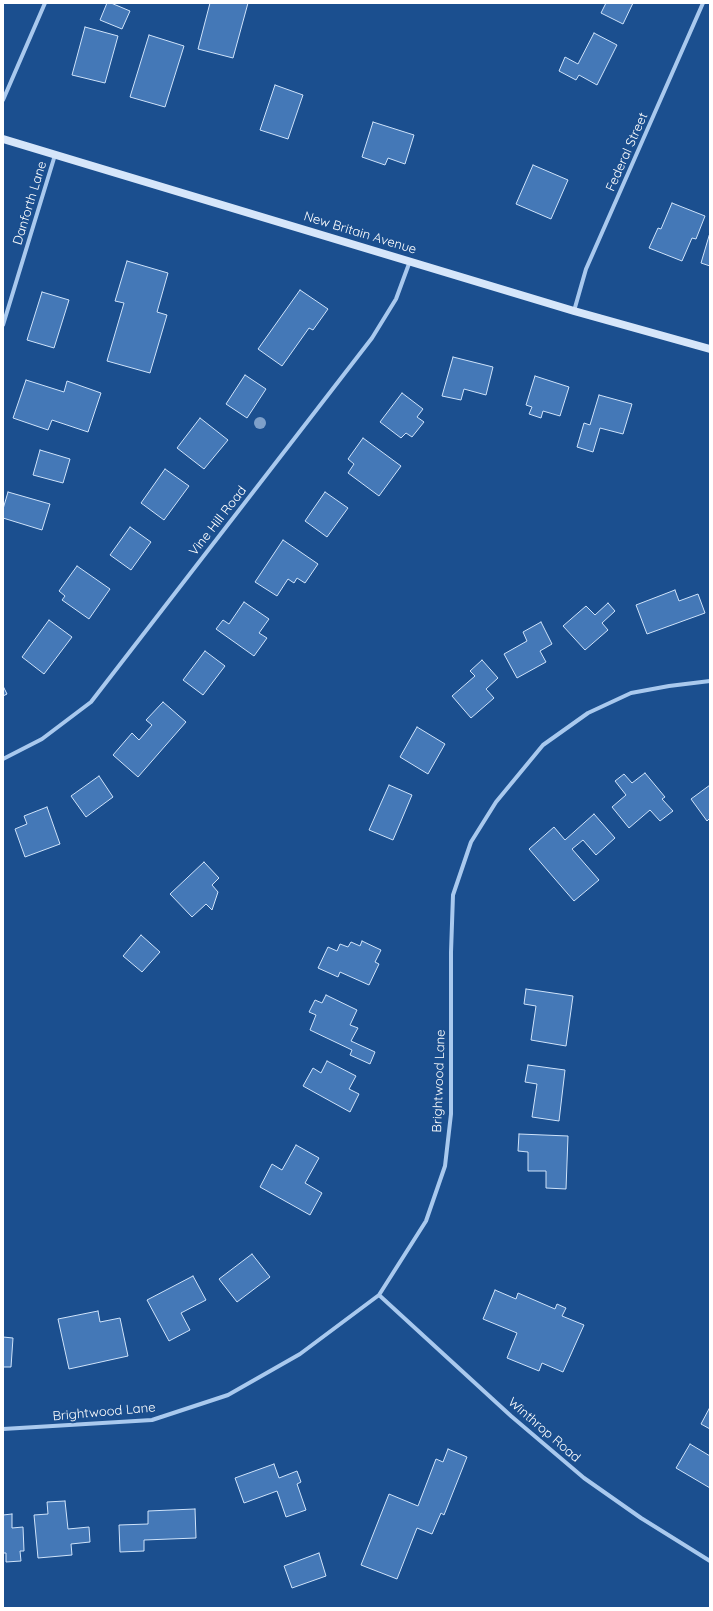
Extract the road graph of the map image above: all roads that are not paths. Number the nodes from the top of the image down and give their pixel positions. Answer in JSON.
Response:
{"nodes":[{"id":1,"x":45,"y":3,"type":"edge"},
{"id":2,"x":703,"y":3,"type":"edge"},
{"id":3,"x":3,"y":100,"type":"edge"},
{"id":4,"x":3,"y":139,"type":"edge"},
{"id":5,"x":56,"y":155,"type":"junction"},
{"id":6,"x":410,"y":261,"type":"junction"},
{"id":7,"x":574,"y":311,"type":"junction"},
{"id":8,"x":3,"y":325,"type":"edge"},
{"id":9,"x":710,"y":349,"type":"edge"},
{"id":10,"x":710,"y":681,"type":"edge"},
{"id":11,"x":3,"y":759,"type":"edge"},
{"id":12,"x":379,"y":1295,"type":"junction"},
{"id":13,"x":3,"y":1429,"type":"edge"},
{"id":14,"x":710,"y":1561,"type":"edge"}],
"edges":[{"from":1,"to":3,"type":"street"},
{"from":2,"to":7,"type":"street","name":"Federal Street"},
{"from":4,"to":5,"type":"main road","name":"New Britain Avenue"},
{"from":5,"to":6,"type":"main road","name":"New Britain Avenue"},
{"from":5,"to":8,"type":"street","name":"Danforth Lane"},
{"from":6,"to":7,"type":"main road","name":"New Britain Avenue"},
{"from":6,"to":11,"type":"street","name":"Vine Hill Road"},
{"from":7,"to":9,"type":"main road","name":"New Britain Avenue"},
{"from":10,"to":12,"type":"street","name":"Brightwood Lane"},
{"from":12,"to":13,"type":"street","name":"Brightwood Lane"},
{"from":12,"to":14,"type":"street","name":"Winthrop Road"}]}
